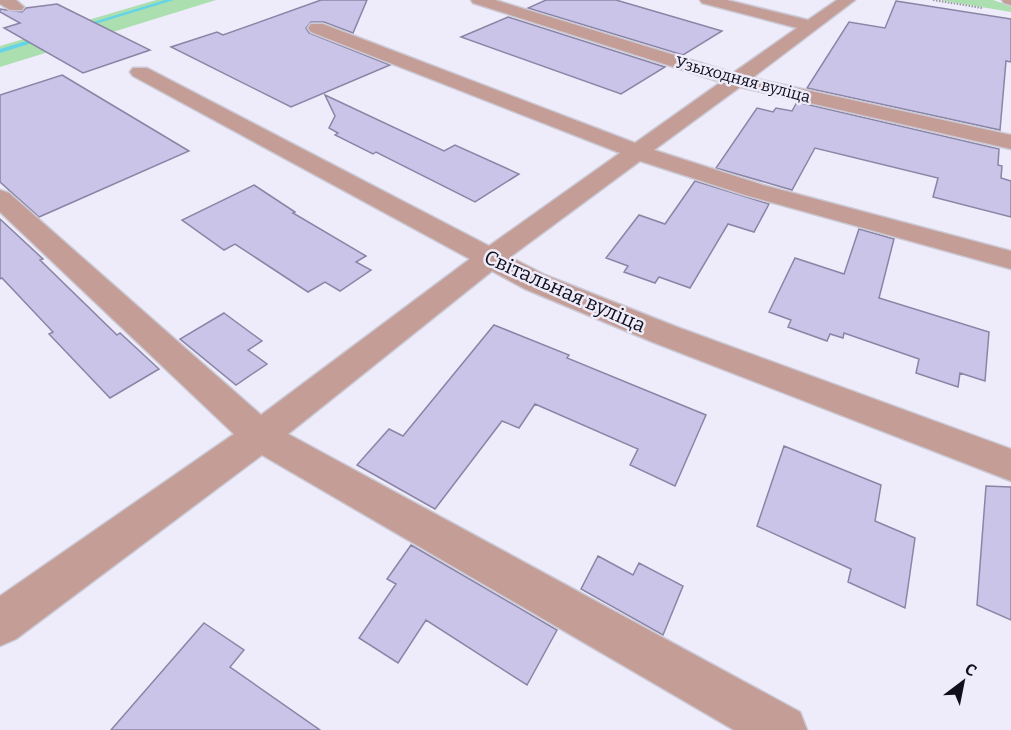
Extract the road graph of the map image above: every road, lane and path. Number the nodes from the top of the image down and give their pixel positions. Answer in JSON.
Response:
{"nodes":[{"id":1,"x":479,"y":0,"type":"edge"},
{"id":2,"x":708,"y":0,"type":"edge"},
{"id":3,"x":848,"y":0,"type":"edge"},
{"id":4,"x":933,"y":0,"type":"edge"},
{"id":5,"x":989,"y":9,"type":"dead end"},
{"id":6,"x":811,"y":26,"type":"junction"},
{"id":7,"x":317,"y":28,"type":"dead end"},
{"id":8,"x":140,"y":72,"type":"dead end"},
{"id":9,"x":735,"y":80,"type":"junction"},
{"id":10,"x":1011,"y":142,"type":"edge"},
{"id":11,"x":634,"y":152,"type":"junction"},
{"id":12,"x":0,"y":198,"type":"edge"},
{"id":13,"x":489,"y":259,"type":"junction"},
{"id":14,"x":1011,"y":260,"type":"edge"},
{"id":15,"x":260,"y":436,"type":"junction"},
{"id":16,"x":1011,"y":465,"type":"edge"},
{"id":17,"x":0,"y":623,"type":"edge"},
{"id":18,"x":782,"y":730,"type":"edge"}],
"edges":[{"from":1,"to":9,"type":"street","name":"Узыходняя вуліца"},
{"from":2,"to":6,"type":"street"},
{"from":3,"to":6,"type":"street"},
{"from":4,"to":5,"type":"path"},
{"from":6,"to":9,"type":"street"},
{"from":7,"to":11,"type":"street"},
{"from":8,"to":13,"type":"street","name":"Світальная вуліца"},
{"from":9,"to":10,"type":"street","name":"Узыходняя вуліца"},
{"from":9,"to":11,"type":"street"},
{"from":11,"to":13,"type":"street"},
{"from":11,"to":14,"type":"street"},
{"from":12,"to":15,"type":"street"},
{"from":13,"to":15,"type":"street"},
{"from":13,"to":16,"type":"street","name":"Світальная вуліца"},
{"from":15,"to":17,"type":"street"},
{"from":15,"to":18,"type":"street"}]}
